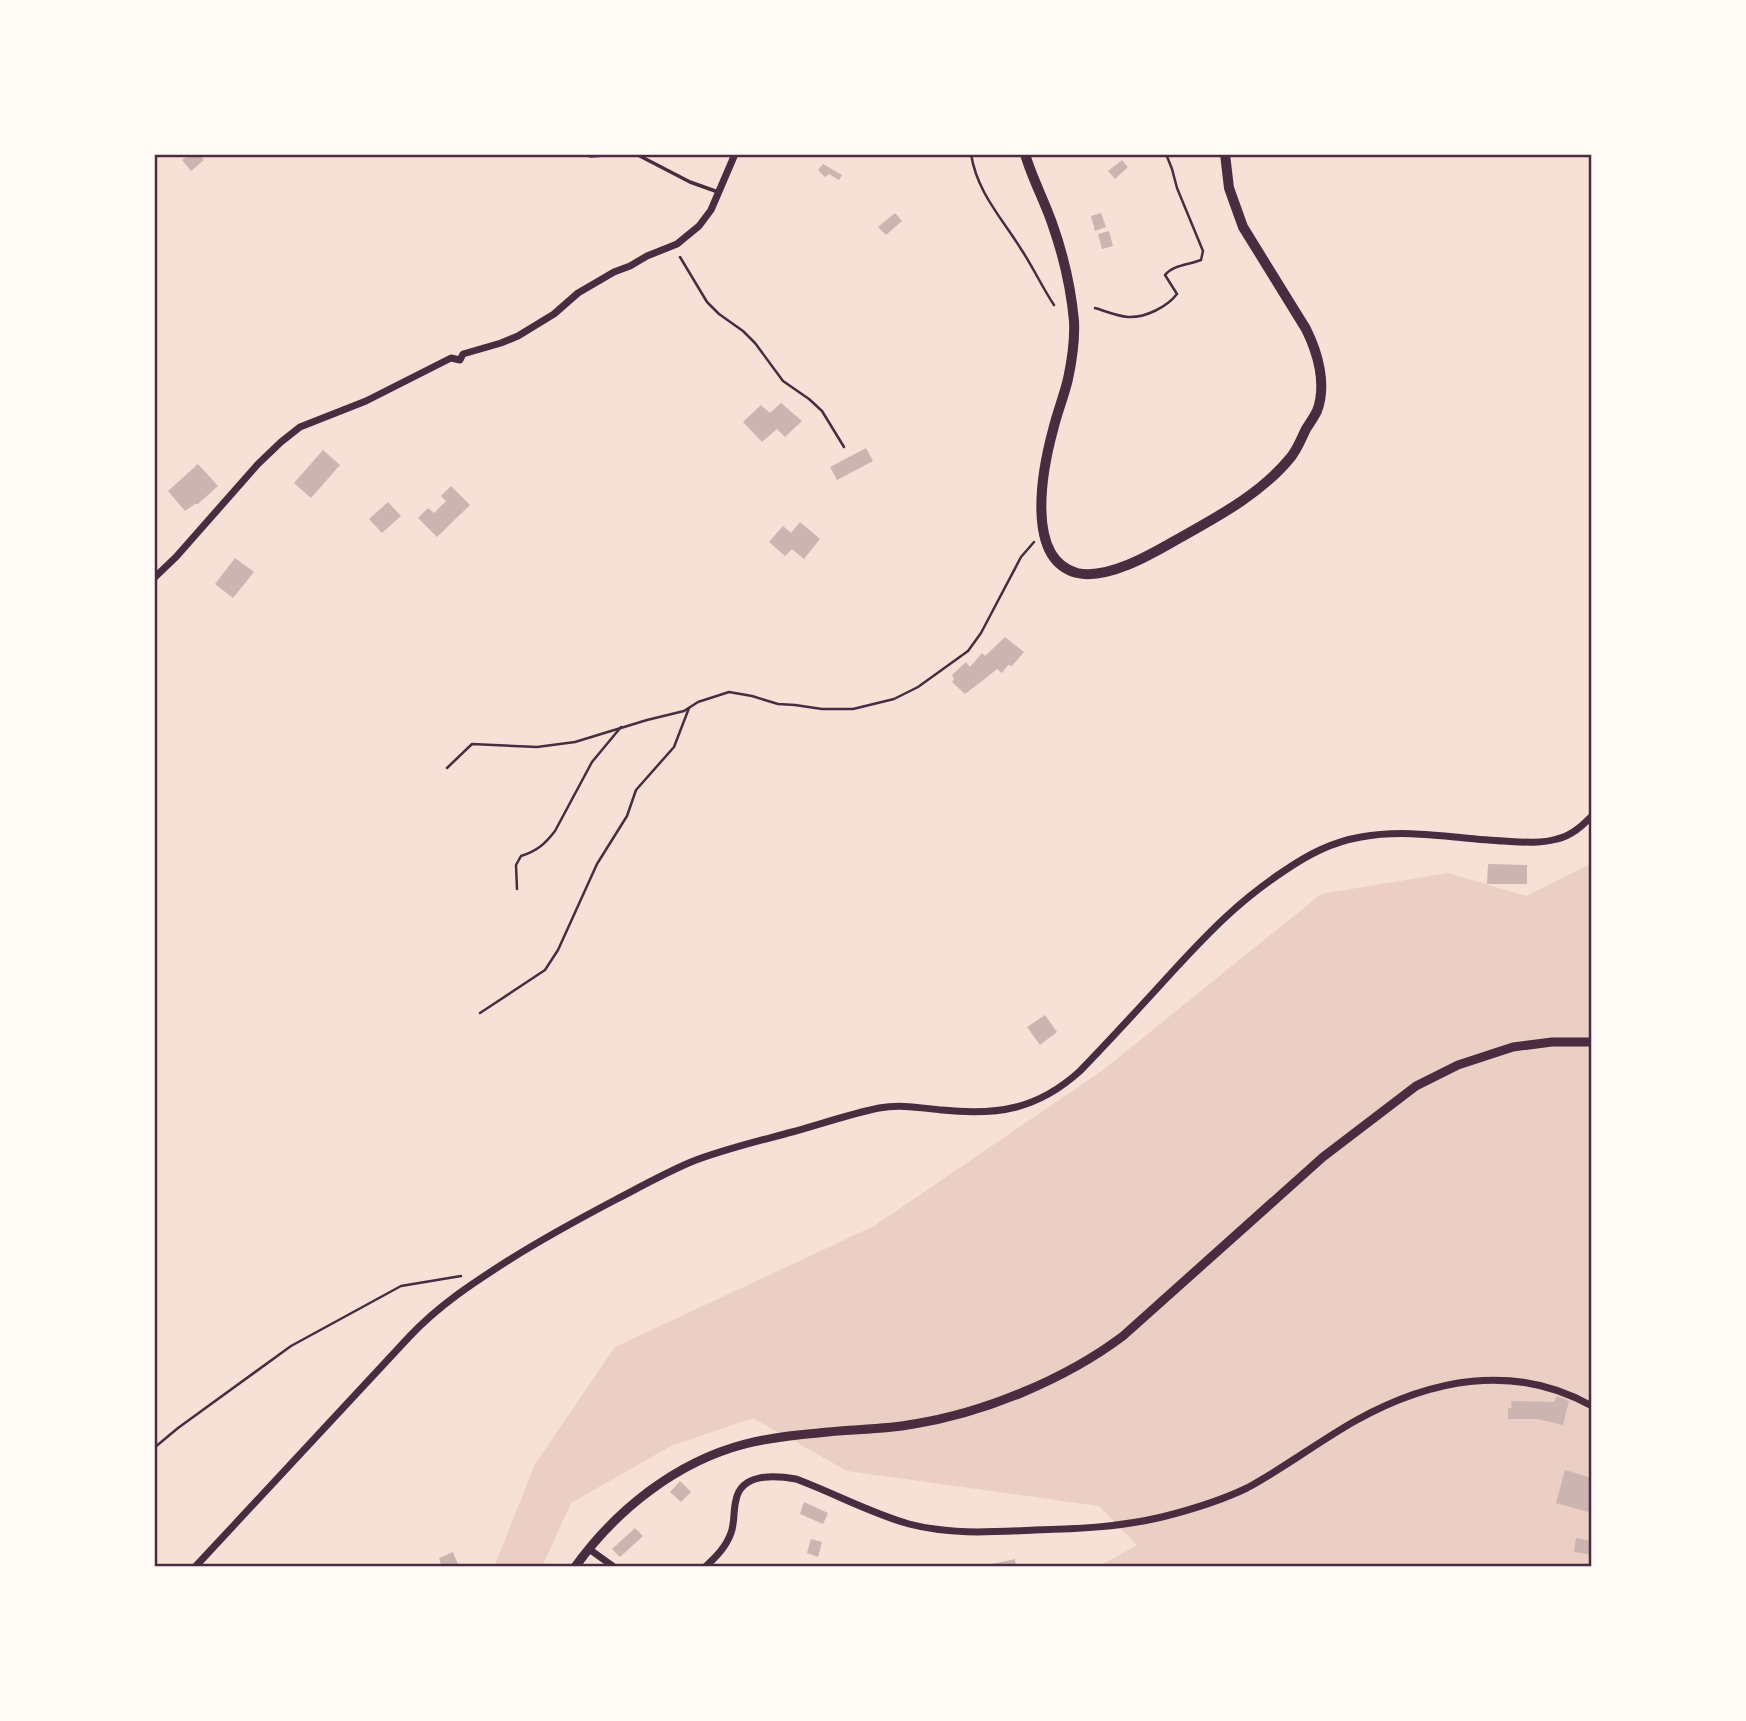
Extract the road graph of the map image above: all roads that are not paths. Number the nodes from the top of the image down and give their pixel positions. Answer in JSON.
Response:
{"nodes":[{"id":1,"x":586,"y":154,"type":"edge"},
{"id":2,"x":622,"y":154,"type":"edge"},
{"id":3,"x":636,"y":154,"type":"edge"},
{"id":4,"x":735,"y":154,"type":"edge"},
{"id":5,"x":1025,"y":154,"type":"edge"},
{"id":6,"x":1225,"y":154,"type":"edge"},
{"id":7,"x":718,"y":192,"type":"junction"},
{"id":8,"x":154,"y":578,"type":"edge"},
{"id":9,"x":1592,"y":816,"type":"edge"},
{"id":10,"x":1592,"y":1042,"type":"edge"},
{"id":11,"x":1592,"y":1406,"type":"edge"},
{"id":12,"x":589,"y":1549,"type":"junction"},
{"id":13,"x":195,"y":1567,"type":"edge"},
{"id":14,"x":575,"y":1567,"type":"edge"},
{"id":15,"x":614,"y":1567,"type":"edge"},
{"id":16,"x":705,"y":1567,"type":"edge"}],
"edges":[{"from":1,"to":2,"type":"lane"},
{"from":3,"to":7,"type":"lane"},
{"from":4,"to":7,"type":"street"},
{"from":5,"to":6,"type":"main road"},
{"from":7,"to":8,"type":"street"},
{"from":9,"to":13,"type":"street"},
{"from":10,"to":12,"type":"street"},
{"from":11,"to":16,"type":"street"},
{"from":12,"to":14,"type":"street"},
{"from":12,"to":15,"type":"street"}]}
